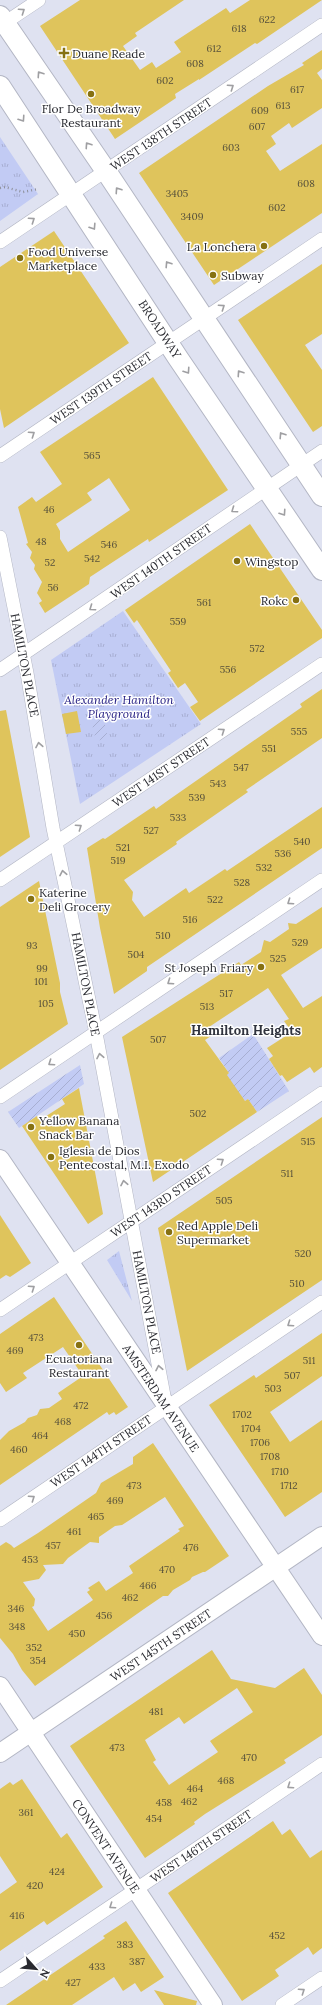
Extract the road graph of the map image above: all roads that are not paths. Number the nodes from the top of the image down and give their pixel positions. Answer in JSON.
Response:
{"nodes":[{"id":1,"x":39,"y":0,"type":"edge"},
{"id":2,"x":2,"y":22,"type":"edge"},
{"id":3,"x":322,"y":25,"type":"edge"},
{"id":4,"x":0,"y":86,"type":"edge"},
{"id":5,"x":106,"y":172,"type":"junction"},
{"id":6,"x":72,"y":194,"type":"junction"},
{"id":7,"x":322,"y":239,"type":"edge"},
{"id":8,"x":0,"y":242,"type":"edge"},
{"id":9,"x":204,"y":319,"type":"junction"},
{"id":10,"x":168,"y":343,"type":"junction"},
{"id":11,"x":322,"y":451,"type":"edge"},
{"id":12,"x":0,"y":456,"type":"edge"},
{"id":13,"x":302,"y":466,"type":"junction"},
{"id":14,"x":267,"y":488,"type":"junction"},
{"id":15,"x":322,"y":496,"type":"edge"},
{"id":16,"x":0,"y":537,"type":"edge"},
{"id":17,"x":322,"y":570,"type":"edge"},
{"id":18,"x":23,"y":655,"type":"junction"},
{"id":19,"x":322,"y":664,"type":"edge"},
{"id":20,"x":0,"y":670,"type":"edge"},
{"id":21,"x":56,"y":842,"type":"junction"},
{"id":22,"x":0,"y":880,"type":"edge"},
{"id":23,"x":322,"y":880,"type":"edge"},
{"id":24,"x":96,"y":1033,"type":"junction"},
{"id":25,"x":322,"y":1092,"type":"edge"},
{"id":26,"x":0,"y":1097,"type":"edge"},
{"id":27,"x":0,"y":1159,"type":"edge"},
{"id":28,"x":131,"y":1222,"type":"junction"},
{"id":29,"x":70,"y":1262,"type":"junction"},
{"id":30,"x":322,"y":1302,"type":"edge"},
{"id":31,"x":0,"y":1310,"type":"edge"},
{"id":32,"x":166,"y":1407,"type":"junction"},
{"id":33,"x":0,"y":1520,"type":"edge"},
{"id":34,"x":322,"y":1536,"type":"edge"},
{"id":35,"x":276,"y":1567,"type":"junction"},
{"id":36,"x":322,"y":1636,"type":"edge"},
{"id":37,"x":0,"y":1686,"type":"edge"},
{"id":38,"x":31,"y":1733,"type":"junction"},
{"id":39,"x":0,"y":1753,"type":"edge"},
{"id":40,"x":322,"y":1764,"type":"edge"},
{"id":41,"x":136,"y":1890,"type":"junction"},
{"id":42,"x":322,"y":1978,"type":"edge"},
{"id":43,"x":0,"y":1981,"type":"edge"},
{"id":44,"x":213,"y":2005,"type":"edge"},
{"id":45,"x":282,"y":2005,"type":"edge"}],
"edges":[{"from":2,"to":1,"type":"street","one_way":true},
{"from":5,"to":2,"type":"main road","one_way":true},
{"from":5,"to":3,"type":"street","name":"WEST 138TH STREET","one_way":true},
{"from":4,"to":6,"type":"main road","name":"BROADWAY","one_way":true},
{"from":5,"to":6,"type":"street","name":"WEST 138TH STREET"},
{"from":9,"to":5,"type":"main road","one_way":true},
{"from":8,"to":6,"type":"street","name":"WEST 138TH STREET","one_way":true},
{"from":6,"to":10,"type":"main road","name":"BROADWAY","one_way":true},
{"from":9,"to":7,"type":"street","name":"WEST 139TH STREET","one_way":true},
{"from":9,"to":10,"type":"street","name":"WEST 139TH STREET"},
{"from":13,"to":9,"type":"main road","one_way":true},
{"from":12,"to":10,"type":"street","name":"WEST 139TH STREET","one_way":true},
{"from":10,"to":14,"type":"main road","name":"BROADWAY","one_way":true},
{"from":11,"to":13,"type":"street","name":"WEST 140TH STREET"},
{"from":13,"to":14,"type":"street","name":"WEST 140TH STREET"},
{"from":13,"to":15,"type":"main road"},
{"from":14,"to":17,"type":"main road","name":"BROADWAY","one_way":true},
{"from":14,"to":18,"type":"street","name":"WEST 140TH STREET","one_way":true},
{"from":16,"to":18,"type":"street","name":"HAMILTON PLACE"},
{"from":18,"to":20,"type":"street","name":"WEST 140TH STREET"},
{"from":21,"to":18,"type":"street","name":"HAMILTON PLACE","one_way":true},
{"from":21,"to":19,"type":"street","name":"WEST 141ST STREET","one_way":true},
{"from":21,"to":22,"type":"street","name":"WEST 141ST STREET"},
{"from":24,"to":21,"type":"street","name":"HAMILTON PLACE","one_way":true},
{"from":23,"to":24,"type":"street","one_way":true},
{"from":24,"to":26,"type":"street","one_way":true},
{"from":28,"to":24,"type":"street","name":"HAMILTON PLACE","one_way":true},
{"from":28,"to":25,"type":"street","name":"WEST 143RD STREET","one_way":true},
{"from":27,"to":29,"type":"main road","name":"AMSTERDAM AVENUE"},
{"from":28,"to":29,"type":"street","name":"WEST 143RD STREET"},
{"from":32,"to":28,"type":"street","name":"HAMILTON PLACE","one_way":true},
{"from":31,"to":29,"type":"street","name":"WEST 143RD STREET","one_way":true},
{"from":29,"to":32,"type":"main road","name":"AMSTERDAM AVENUE"},
{"from":30,"to":32,"type":"street","name":"WEST 144TH STREET","one_way":true},
{"from":33,"to":32,"type":"street","name":"WEST 144TH STREET","one_way":true},
{"from":32,"to":35,"type":"main road","name":"AMSTERDAM AVENUE"},
{"from":34,"to":35,"type":"main road","name":"WEST 145TH STREET"},
{"from":35,"to":36,"type":"main road","name":"AMSTERDAM AVENUE"},
{"from":35,"to":38,"type":"main road","name":"WEST 145TH STREET"},
{"from":37,"to":38,"type":"main road","name":"CONVENT AVENUE"},
{"from":38,"to":39,"type":"main road","name":"WEST 145TH STREET"},
{"from":38,"to":41,"type":"main road","name":"CONVENT AVENUE"},
{"from":40,"to":41,"type":"street","name":"WEST 146TH STREET","one_way":true},
{"from":41,"to":43,"type":"street","name":"WEST 146TH STREET","one_way":true},
{"from":41,"to":44,"type":"main road","name":"CONVENT AVENUE"},
{"from":45,"to":42,"type":"street","one_way":true}]}
